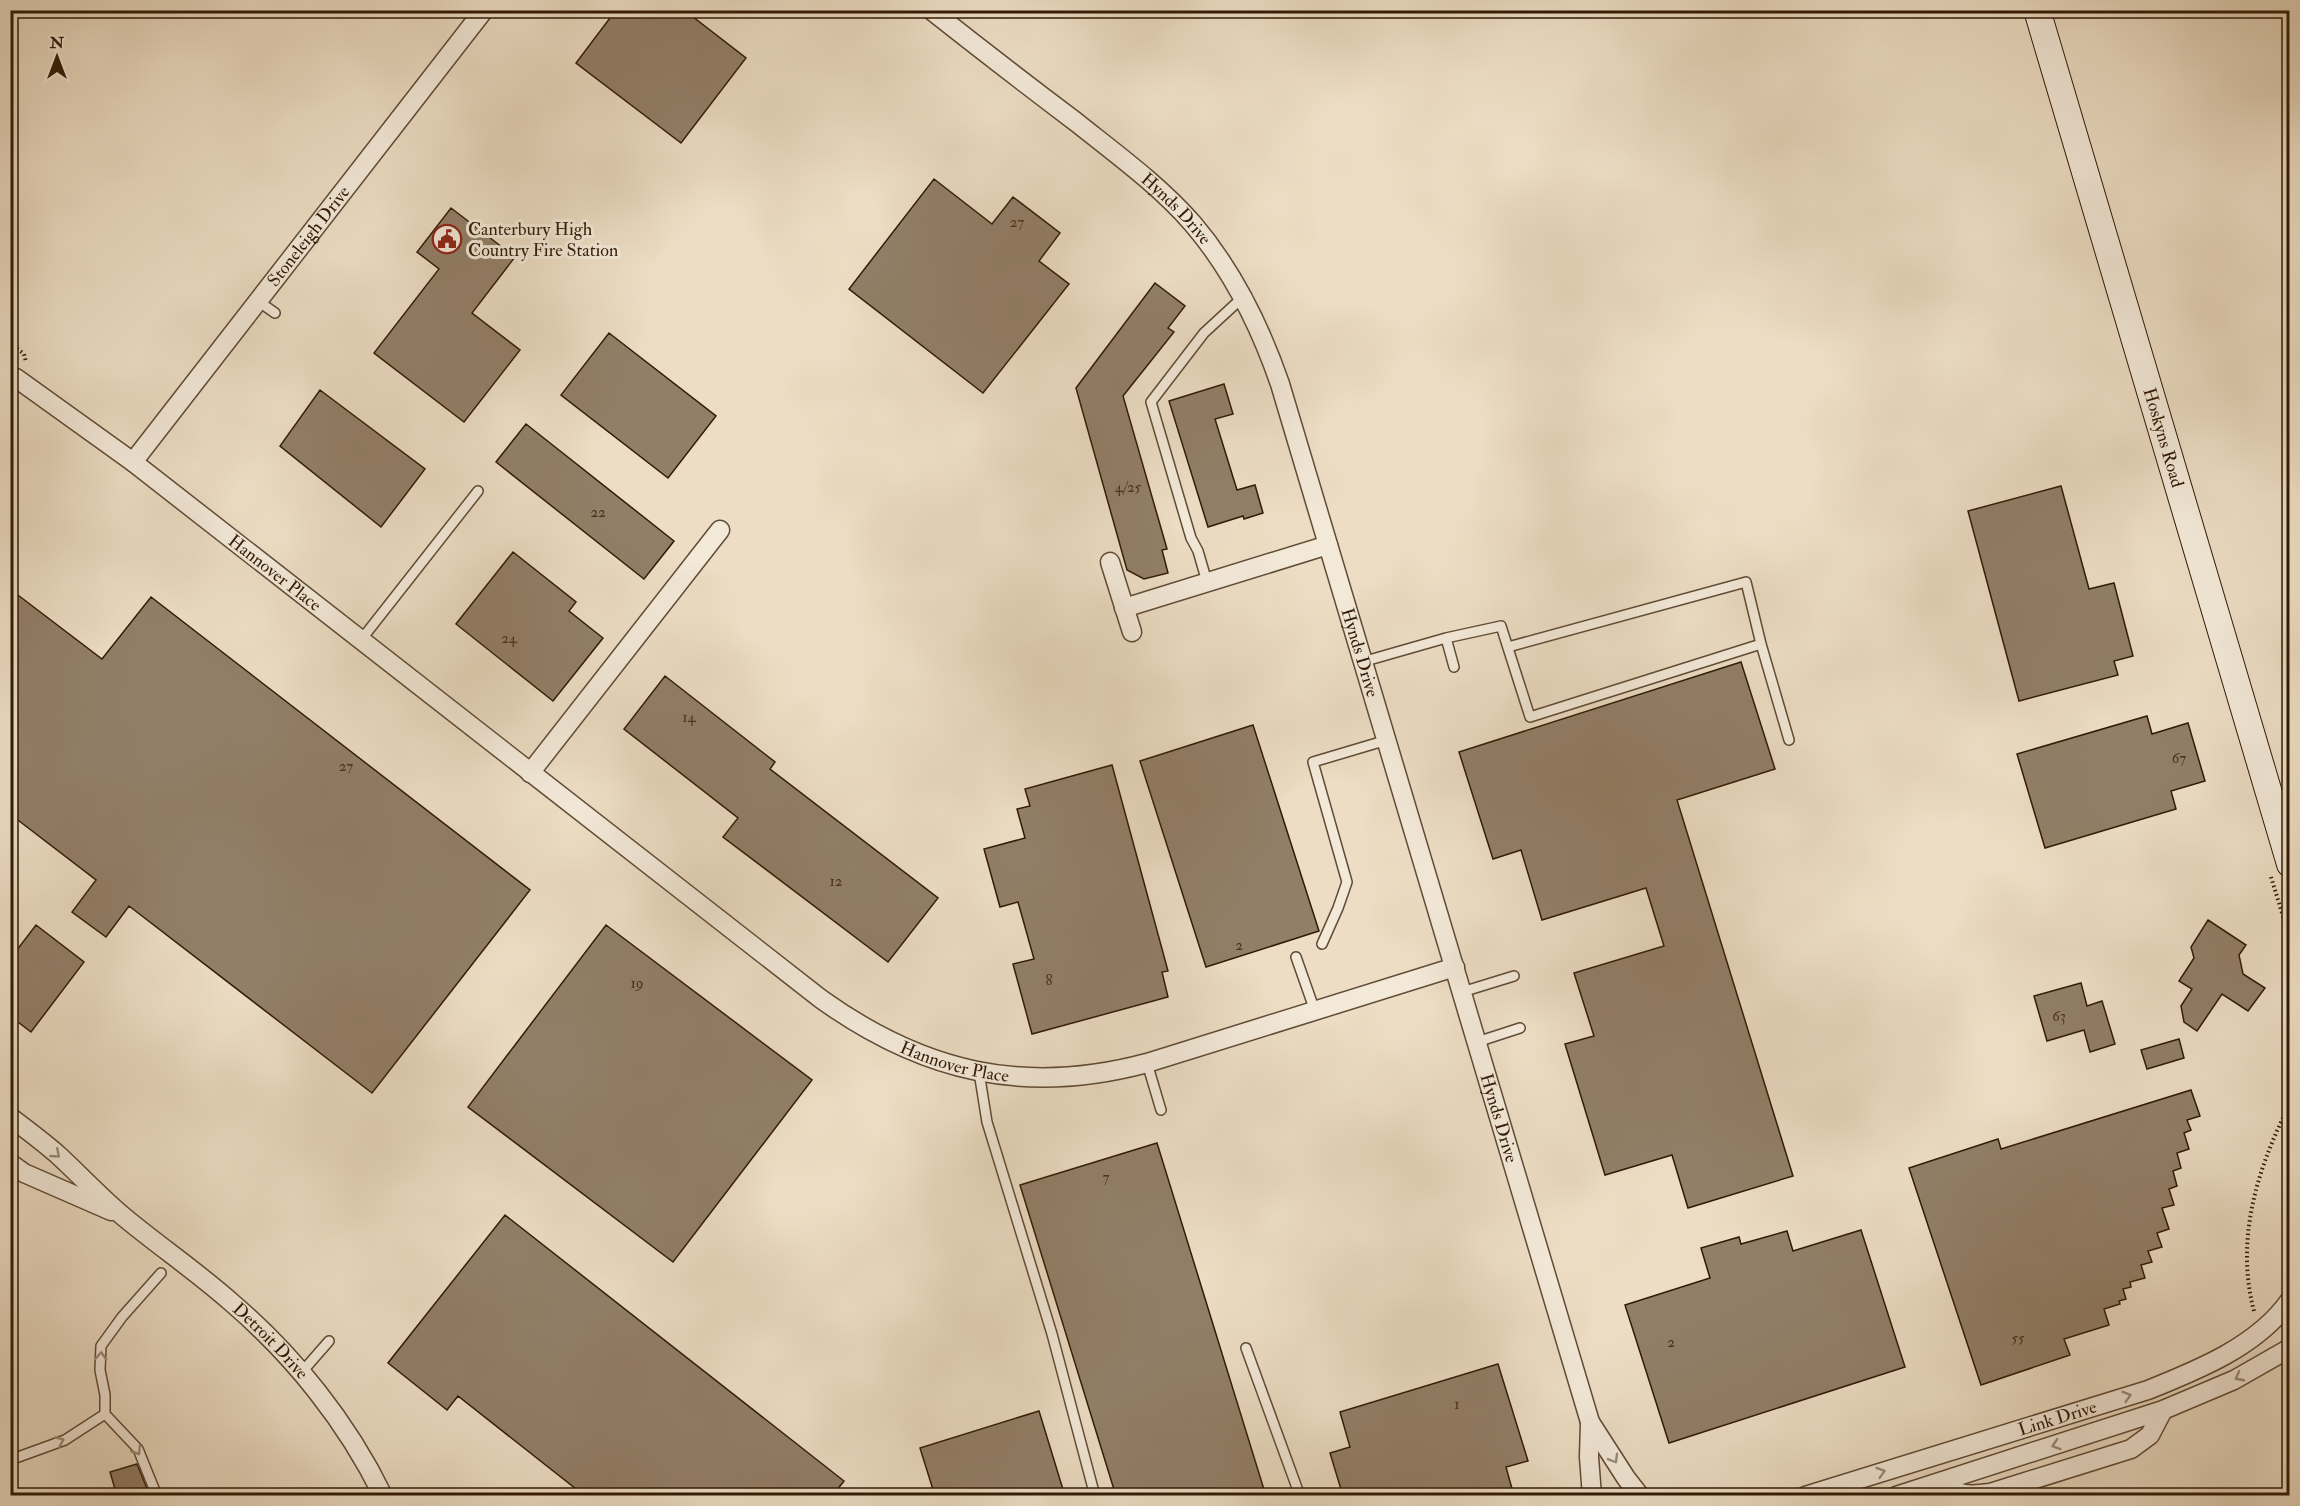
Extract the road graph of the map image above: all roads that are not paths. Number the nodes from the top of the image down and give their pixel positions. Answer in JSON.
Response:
{"nodes":[{"id":1,"x":484,"y":10,"type":"edge"},
{"id":2,"x":931,"y":10,"type":"edge"},
{"id":3,"x":2037,"y":10,"type":"edge"},
{"id":4,"x":1243,"y":297,"type":"junction"},
{"id":5,"x":258,"y":301,"type":"junction"},
{"id":6,"x":275,"y":314,"type":"dead end"},
{"id":7,"x":16,"y":378,"type":"dead end"},
{"id":8,"x":133,"y":462,"type":"junction"},
{"id":9,"x":478,"y":491,"type":"dead end"},
{"id":10,"x":720,"y":530,"type":"dead end"},
{"id":11,"x":1328,"y":545,"type":"junction"},
{"id":12,"x":1110,"y":562,"type":"dead end"},
{"id":13,"x":1207,"y":582,"type":"junction"},
{"id":14,"x":1124,"y":608,"type":"junction"},
{"id":15,"x":1132,"y":632,"type":"dead end"},
{"id":16,"x":1446,"y":638,"type":"junction"},
{"id":17,"x":361,"y":640,"type":"junction"},
{"id":18,"x":1761,"y":645,"type":"junction"},
{"id":19,"x":1508,"y":647,"type":"junction"},
{"id":20,"x":1362,"y":662,"type":"junction"},
{"id":21,"x":1454,"y":667,"type":"dead end"},
{"id":22,"x":1387,"y":740,"type":"junction"},
{"id":23,"x":1789,"y":740,"type":"dead end"},
{"id":24,"x":530,"y":773,"type":"junction"},
{"id":25,"x":2289,"y":864,"type":"edge"},
{"id":26,"x":1322,"y":944,"type":"dead end"},
{"id":27,"x":1296,"y":957,"type":"dead end"},
{"id":28,"x":1455,"y":967,"type":"junction"},
{"id":29,"x":1514,"y":976,"type":"dead end"},
{"id":30,"x":1462,"y":992,"type":"junction"},
{"id":31,"x":1316,"y":1011,"type":"junction"},
{"id":32,"x":1521,"y":1028,"type":"dead end"},
{"id":33,"x":1477,"y":1042,"type":"junction"},
{"id":34,"x":1147,"y":1063,"type":"junction"},
{"id":35,"x":979,"y":1072,"type":"junction"},
{"id":36,"x":1161,"y":1110,"type":"dead end"},
{"id":37,"x":10,"y":1117,"type":"edge"},
{"id":38,"x":10,"y":1163,"type":"edge"},
{"id":39,"x":123,"y":1217,"type":"junction"},
{"id":40,"x":161,"y":1273,"type":"dead end"},
{"id":41,"x":2289,"y":1300,"type":"edge"},
{"id":42,"x":329,"y":1341,"type":"dead end"},
{"id":43,"x":1245,"y":1348,"type":"dead end"},
{"id":44,"x":2289,"y":1348,"type":"edge"},
{"id":45,"x":301,"y":1373,"type":"junction"},
{"id":46,"x":2163,"y":1410,"type":"junction"},
{"id":47,"x":105,"y":1414,"type":"junction"},
{"id":48,"x":1590,"y":1422,"type":"junction"},
{"id":49,"x":10,"y":1460,"type":"edge"},
{"id":50,"x":1941,"y":1482,"type":"junction"},
{"id":51,"x":157,"y":1496,"type":"edge"},
{"id":52,"x":383,"y":1496,"type":"edge"},
{"id":53,"x":1095,"y":1496,"type":"edge"},
{"id":54,"x":1300,"y":1496,"type":"edge"},
{"id":55,"x":1592,"y":1496,"type":"edge"},
{"id":56,"x":1640,"y":1496,"type":"edge"},
{"id":57,"x":1805,"y":1496,"type":"edge"},
{"id":58,"x":1896,"y":1496,"type":"edge"}],
"edges":[{"from":1,"to":5,"type":"street","name":"Stoneleigh Drive"},
{"from":2,"to":4,"type":"street","name":"Hynds Drive"},
{"from":3,"to":25,"type":"main road","name":"Hoskyns Road"},
{"from":4,"to":11,"type":"street","name":"Hynds Drive"},
{"from":4,"to":13,"type":"lane"},
{"from":5,"to":6,"type":"lane"},
{"from":5,"to":8,"type":"street","name":"Stoneleigh Drive"},
{"from":7,"to":8,"type":"street","name":"Hannover Place"},
{"from":8,"to":17,"type":"street","name":"Hannover Place"},
{"from":9,"to":17,"type":"lane"},
{"from":10,"to":24,"type":"street"},
{"from":11,"to":13,"type":"street"},
{"from":11,"to":20,"type":"street","name":"Hynds Drive"},
{"from":12,"to":14,"type":"street"},
{"from":13,"to":14,"type":"street"},
{"from":14,"to":15,"type":"street"},
{"from":16,"to":19,"type":"lane"},
{"from":16,"to":20,"type":"lane"},
{"from":16,"to":21,"type":"lane"},
{"from":17,"to":24,"type":"street","name":"Hannover Place"},
{"from":18,"to":19,"type":"lane"},
{"from":18,"to":19,"type":"lane"},
{"from":18,"to":23,"type":"lane"},
{"from":20,"to":22,"type":"street","name":"Hynds Drive"},
{"from":22,"to":26,"type":"lane"},
{"from":22,"to":28,"type":"street","name":"Hynds Drive"},
{"from":24,"to":35,"type":"street","name":"Hannover Place"},
{"from":27,"to":31,"type":"lane"},
{"from":28,"to":30,"type":"street","name":"Hynds Drive"},
{"from":28,"to":31,"type":"street","name":"Hannover Place"},
{"from":29,"to":30,"type":"lane"},
{"from":30,"to":33,"type":"street","name":"Hynds Drive"},
{"from":31,"to":34,"type":"street","name":"Hannover Place"},
{"from":32,"to":33,"type":"lane"},
{"from":33,"to":48,"type":"street","name":"Hynds Drive"},
{"from":34,"to":35,"type":"street","name":"Hannover Place"},
{"from":34,"to":36,"type":"lane"},
{"from":35,"to":53,"type":"lane"},
{"from":37,"to":39,"type":"street","name":"Detroit Drive","one_way":true},
{"from":38,"to":39,"type":"street","name":"Detroit Drive"},
{"from":39,"to":45,"type":"street","name":"Detroit Drive"},
{"from":47,"to":40,"type":"lane","one_way":true},
{"from":57,"to":41,"type":"street","name":"Link Drive","one_way":true},
{"from":42,"to":45,"type":"lane"},
{"from":43,"to":54,"type":"lane"},
{"from":44,"to":46,"type":"street","name":"Link Drive","one_way":true},
{"from":45,"to":52,"type":"street","name":"Detroit Drive"},
{"from":46,"to":50,"type":"street","name":"Link Drive","one_way":true},
{"from":46,"to":50,"type":"street"},
{"from":49,"to":47,"type":"lane","one_way":true},
{"from":47,"to":51,"type":"lane","one_way":true},
{"from":48,"to":55,"type":"street","name":"Hynds Drive"},
{"from":48,"to":56,"type":"street","name":"Hynds Drive","one_way":true},
{"from":50,"to":58,"type":"street","name":"Link Drive"}]}
